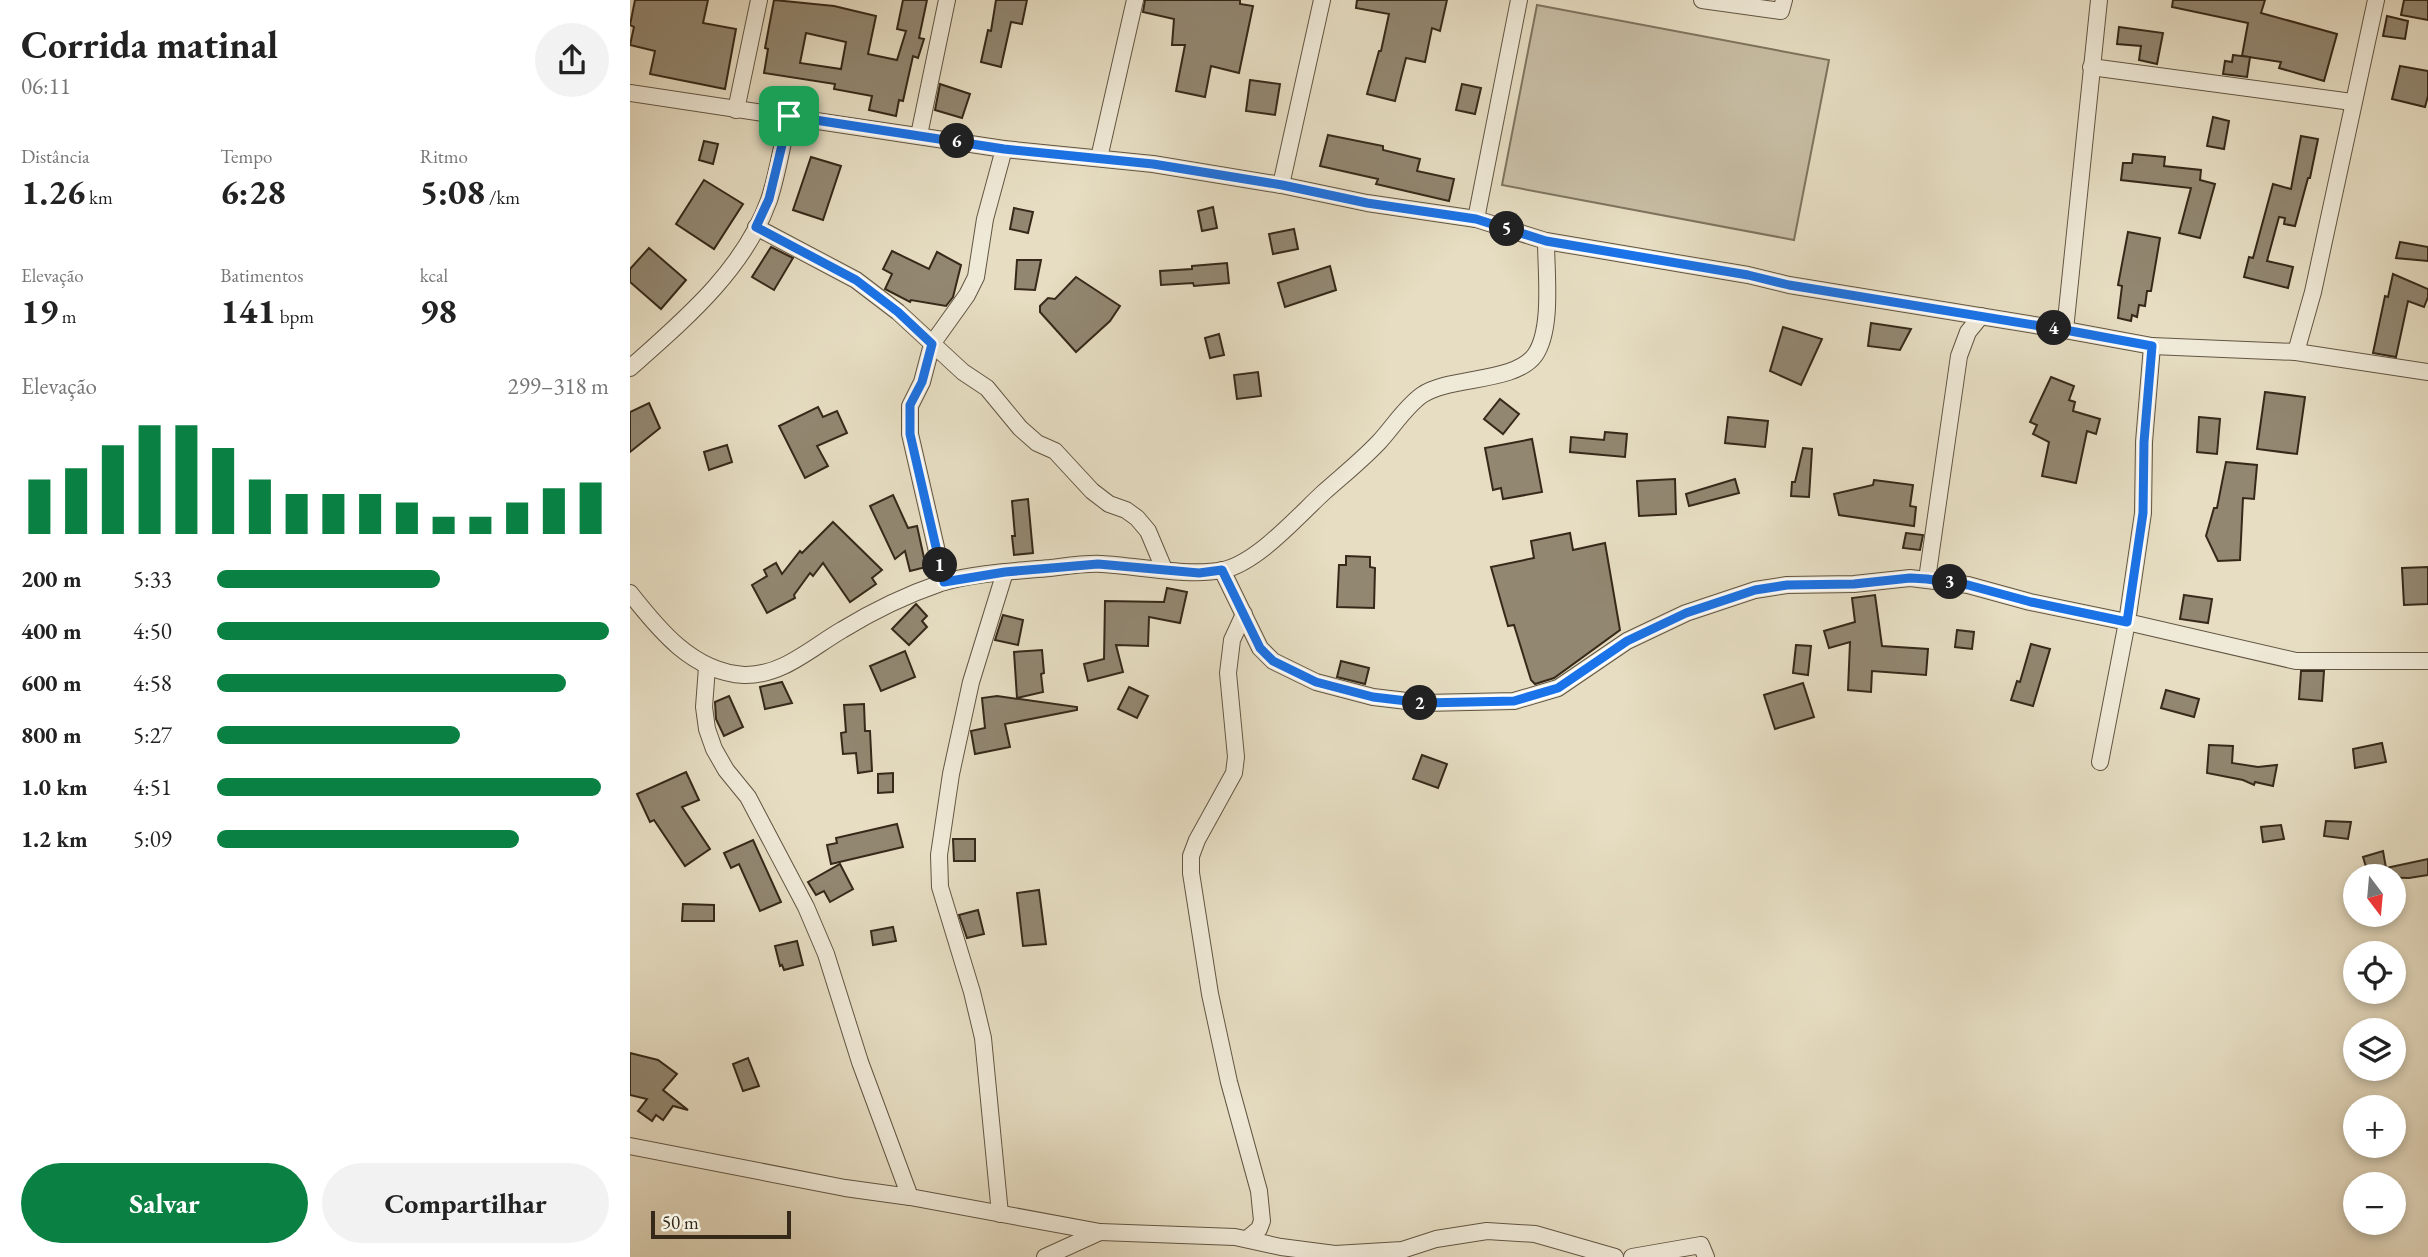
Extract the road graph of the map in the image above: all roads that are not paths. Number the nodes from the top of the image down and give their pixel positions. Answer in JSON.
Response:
{"nodes":[{"id":1,"x":759,"y":0,"type":"edge"},
{"id":2,"x":947,"y":0,"type":"edge"},
{"id":3,"x":1135,"y":0,"type":"edge"},
{"id":4,"x":1322,"y":0,"type":"edge"},
{"id":5,"x":1519,"y":0,"type":"edge"},
{"id":6,"x":1702,"y":0,"type":"edge"},
{"id":7,"x":1784,"y":0,"type":"edge"},
{"id":8,"x":2099,"y":0,"type":"edge"},
{"id":9,"x":2375,"y":0,"type":"edge"},
{"id":10,"x":2091,"y":67,"type":"junction"},
{"id":11,"x":630,"y":93,"type":"edge"},
{"id":12,"x":2352,"y":102,"type":"junction"},
{"id":13,"x":736,"y":110,"type":"junction"},
{"id":14,"x":789,"y":116,"type":"junction"},
{"id":15,"x":919,"y":135,"type":"junction"},
{"id":16,"x":1004,"y":149,"type":"junction"},
{"id":17,"x":1099,"y":158,"type":"junction"},
{"id":18,"x":1282,"y":185,"type":"junction"},
{"id":19,"x":1476,"y":219,"type":"junction"},
{"id":20,"x":756,"y":227,"type":"junction"},
{"id":21,"x":1546,"y":241,"type":"junction"},
{"id":22,"x":1981,"y":316,"type":"junction"},
{"id":23,"x":2065,"y":330,"type":"junction"},
{"id":24,"x":932,"y":344,"type":"junction"},
{"id":25,"x":2152,"y":346,"type":"junction"},
{"id":26,"x":2296,"y":352,"type":"junction"},
{"id":27,"x":630,"y":368,"type":"edge"},
{"id":28,"x":2428,"y":372,"type":"edge"},
{"id":29,"x":1164,"y":569,"type":"junction"},
{"id":30,"x":1222,"y":570,"type":"junction"},
{"id":31,"x":1005,"y":572,"type":"junction"},
{"id":32,"x":1927,"y":579,"type":"junction"},
{"id":33,"x":944,"y":582,"type":"junction"},
{"id":34,"x":632,"y":599,"type":"edge"},
{"id":35,"x":1244,"y":614,"type":"junction"},
{"id":36,"x":2127,"y":622,"type":"junction"},
{"id":37,"x":2428,"y":661,"type":"edge"},
{"id":38,"x":707,"y":667,"type":"junction"},
{"id":39,"x":2100,"y":762,"type":"dead end"},
{"id":40,"x":630,"y":1146,"type":"edge"},
{"id":41,"x":910,"y":1197,"type":"junction"},
{"id":42,"x":1000,"y":1214,"type":"junction"},
{"id":43,"x":1100,"y":1232,"type":"junction"},
{"id":44,"x":1247,"y":1239,"type":"junction"},
{"id":45,"x":1045,"y":1257,"type":"edge"},
{"id":46,"x":1615,"y":1257,"type":"edge"},
{"id":47,"x":1632,"y":1257,"type":"edge"},
{"id":48,"x":1706,"y":1257,"type":"edge"}],
"edges":[{"from":1,"to":13,"type":"street"},
{"from":2,"to":15,"type":"street"},
{"from":3,"to":17,"type":"street"},
{"from":4,"to":18,"type":"street"},
{"from":5,"to":19,"type":"street"},
{"from":6,"to":7,"type":"street"},
{"from":8,"to":10,"type":"street"},
{"from":9,"to":12,"type":"street"},
{"from":10,"to":12,"type":"street"},
{"from":10,"to":23,"type":"street"},
{"from":11,"to":13,"type":"street"},
{"from":12,"to":26,"type":"street"},
{"from":13,"to":14,"type":"street"},
{"from":14,"to":15,"type":"street"},
{"from":14,"to":20,"type":"street"},
{"from":15,"to":16,"type":"street"},
{"from":16,"to":17,"type":"street"},
{"from":16,"to":24,"type":"street"},
{"from":17,"to":18,"type":"street"},
{"from":18,"to":19,"type":"street"},
{"from":19,"to":21,"type":"street"},
{"from":20,"to":24,"type":"street"},
{"from":20,"to":27,"type":"street"},
{"from":21,"to":22,"type":"street"},
{"from":21,"to":30,"type":"street"},
{"from":22,"to":23,"type":"street"},
{"from":22,"to":32,"type":"street"},
{"from":23,"to":25,"type":"street"},
{"from":24,"to":29,"type":"street"},
{"from":24,"to":33,"type":"street"},
{"from":25,"to":26,"type":"street"},
{"from":25,"to":36,"type":"street"},
{"from":26,"to":28,"type":"street"},
{"from":29,"to":30,"type":"street"},
{"from":29,"to":31,"type":"street"},
{"from":30,"to":35,"type":"street"},
{"from":31,"to":33,"type":"street"},
{"from":31,"to":42,"type":"street"},
{"from":32,"to":35,"type":"street"},
{"from":32,"to":36,"type":"street"},
{"from":33,"to":38,"type":"street"},
{"from":34,"to":38,"type":"street"},
{"from":35,"to":44,"type":"street"},
{"from":36,"to":37,"type":"street"},
{"from":36,"to":39,"type":"street"},
{"from":38,"to":41,"type":"street"},
{"from":40,"to":41,"type":"street"},
{"from":41,"to":42,"type":"street"},
{"from":42,"to":43,"type":"street"},
{"from":43,"to":44,"type":"street"},
{"from":43,"to":45,"type":"street"},
{"from":44,"to":46,"type":"street"},
{"from":47,"to":48,"type":"street"}]}
